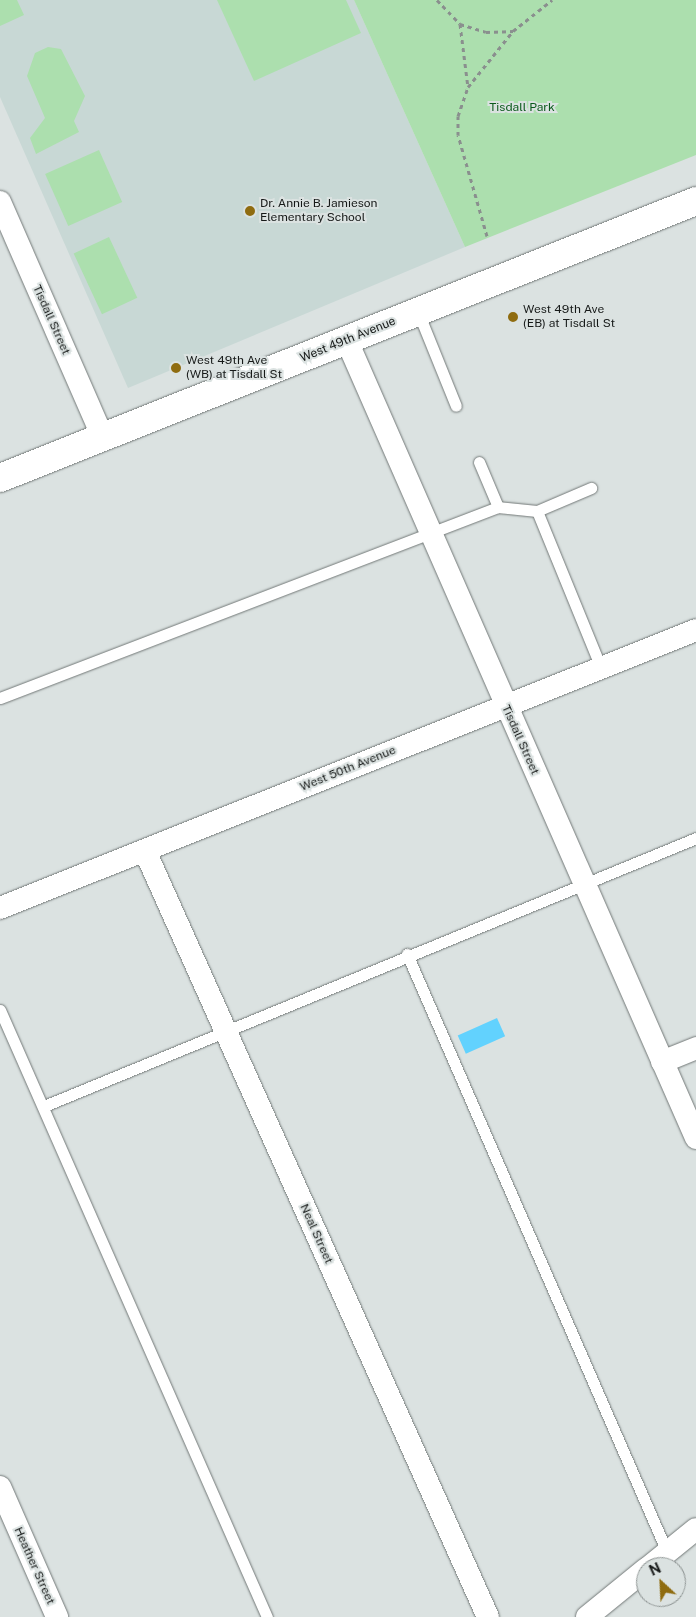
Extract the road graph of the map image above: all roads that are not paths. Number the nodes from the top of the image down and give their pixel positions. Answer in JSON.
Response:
{"nodes":[{"id":1,"x":696,"y":201,"type":"edge"},
{"id":2,"x":0,"y":202,"type":"edge"},
{"id":3,"x":418,"y":312,"type":"junction"},
{"id":4,"x":347,"y":341,"type":"junction"},
{"id":5,"x":456,"y":406,"type":"dead end"},
{"id":6,"x":103,"y":438,"type":"junction"},
{"id":7,"x":479,"y":462,"type":"dead end"},
{"id":8,"x":0,"y":478,"type":"edge"},
{"id":9,"x":591,"y":488,"type":"dead end"},
{"id":10,"x":498,"y":507,"type":"junction"},
{"id":11,"x":537,"y":511,"type":"junction"},
{"id":12,"x":430,"y":530,"type":"junction"},
{"id":13,"x":696,"y":630,"type":"edge"},
{"id":14,"x":601,"y":668,"type":"junction"},
{"id":15,"x":0,"y":698,"type":"edge"},
{"id":16,"x":504,"y":706,"type":"junction"},
{"id":17,"x":696,"y":838,"type":"edge"},
{"id":18,"x":145,"y":851,"type":"junction"},
{"id":19,"x":583,"y":883,"type":"junction"},
{"id":20,"x":0,"y":908,"type":"edge"},
{"id":21,"x":407,"y":954,"type":"junction"},
{"id":22,"x":0,"y":1010,"type":"edge"},
{"id":23,"x":224,"y":1030,"type":"junction"},
{"id":24,"x":696,"y":1048,"type":"edge"},
{"id":25,"x":662,"y":1062,"type":"junction"},
{"id":26,"x":44,"y":1106,"type":"junction"},
{"id":27,"x":696,"y":1138,"type":"edge"},
{"id":28,"x":0,"y":1487,"type":"edge"},
{"id":29,"x":696,"y":1529,"type":"edge"},
{"id":30,"x":667,"y":1552,"type":"junction"},
{"id":31,"x":661,"y":1557,"type":"edge"},
{"id":32,"x":636,"y":1577,"type":"edge"},
{"id":33,"x":57,"y":1617,"type":"edge"},
{"id":34,"x":267,"y":1617,"type":"edge"},
{"id":35,"x":488,"y":1617,"type":"edge"},
{"id":36,"x":587,"y":1617,"type":"edge"}],
"edges":[{"from":1,"to":3,"type":"street","name":"West 49th Avenue"},
{"from":2,"to":6,"type":"street","name":"Tisdall Street"},
{"from":3,"to":4,"type":"street","name":"West 49th Avenue"},
{"from":3,"to":5,"type":"lane"},
{"from":4,"to":6,"type":"street","name":"West 49th Avenue"},
{"from":4,"to":12,"type":"street","name":"Tisdall Street"},
{"from":6,"to":8,"type":"street","name":"West 49th Avenue"},
{"from":7,"to":10,"type":"lane"},
{"from":9,"to":11,"type":"lane"},
{"from":10,"to":11,"type":"lane"},
{"from":10,"to":12,"type":"lane"},
{"from":11,"to":14,"type":"lane"},
{"from":12,"to":15,"type":"lane"},
{"from":12,"to":16,"type":"street","name":"Tisdall Street"},
{"from":13,"to":14,"type":"street","name":"West 50th Avenue"},
{"from":14,"to":16,"type":"street","name":"West 50th Avenue"},
{"from":16,"to":18,"type":"street","name":"West 50th Avenue"},
{"from":16,"to":19,"type":"street","name":"Tisdall Street"},
{"from":17,"to":19,"type":"lane"},
{"from":18,"to":20,"type":"street","name":"West 50th Avenue"},
{"from":18,"to":23,"type":"street","name":"Neal Street"},
{"from":19,"to":21,"type":"lane"},
{"from":19,"to":25,"type":"street","name":"Tisdall Street"},
{"from":21,"to":23,"type":"lane"},
{"from":21,"to":30,"type":"lane"},
{"from":22,"to":26,"type":"lane"},
{"from":23,"to":26,"type":"lane"},
{"from":23,"to":35,"type":"street","name":"Neal Street"},
{"from":24,"to":25,"type":"street"},
{"from":25,"to":27,"type":"street","name":"Tisdall Street"},
{"from":26,"to":34,"type":"lane"},
{"from":28,"to":33,"type":"street","name":"Heather Street"},
{"from":29,"to":30,"type":"street"},
{"from":30,"to":31,"type":"street"},
{"from":32,"to":36,"type":"street"}]}
